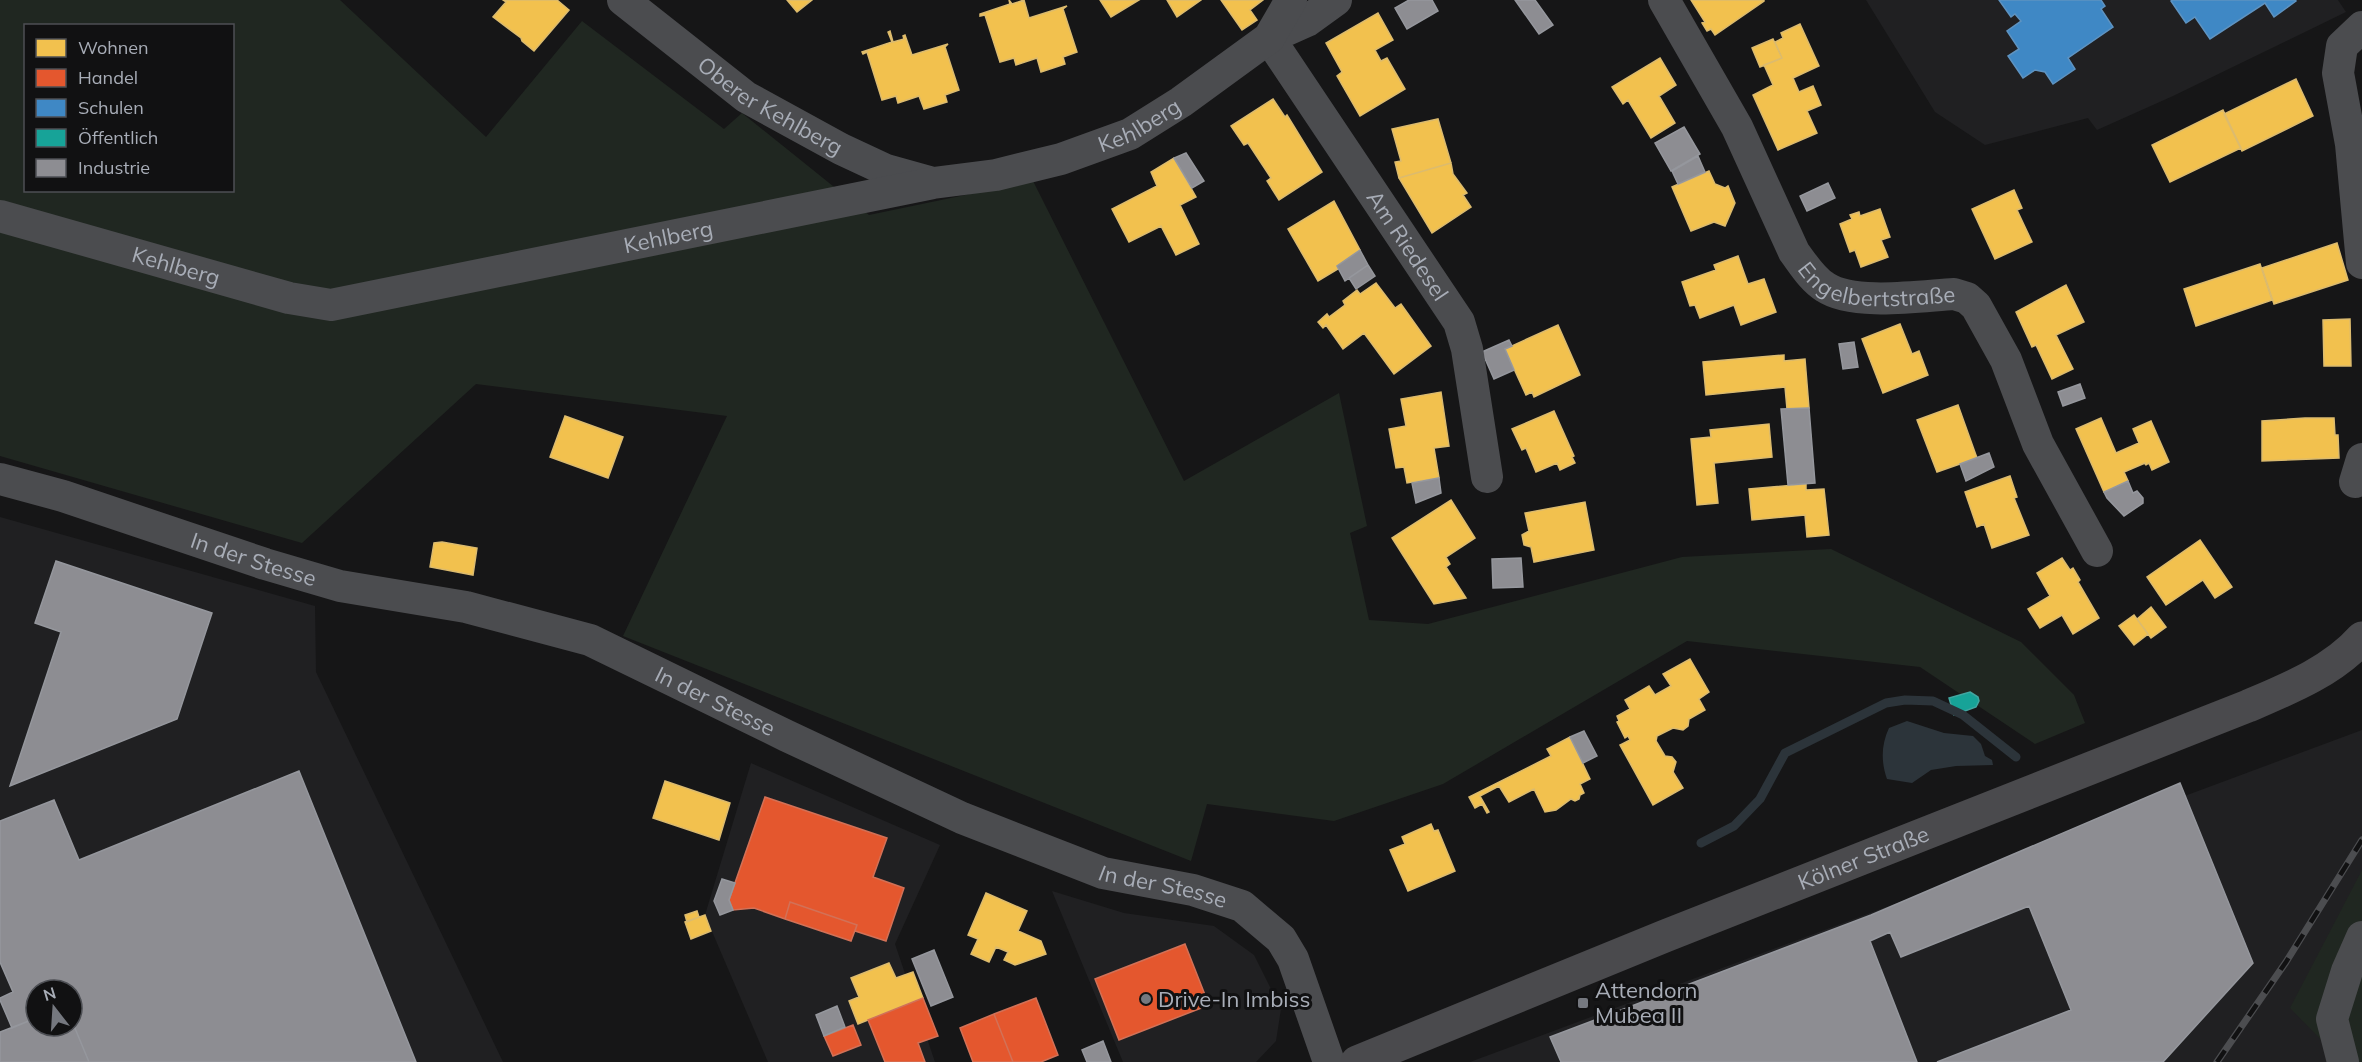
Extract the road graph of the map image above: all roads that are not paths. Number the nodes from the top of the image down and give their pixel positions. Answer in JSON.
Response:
{"nodes":[{"id":1,"x":623,"y":0,"type":"edge"},
{"id":2,"x":1291,"y":0,"type":"edge"},
{"id":3,"x":1336,"y":0,"type":"edge"},
{"id":4,"x":1664,"y":0,"type":"edge"},
{"id":5,"x":2362,"y":27,"type":"edge"},
{"id":6,"x":1269,"y":38,"type":"junction"},
{"id":7,"x":933,"y":183,"type":"junction"},
{"id":8,"x":0,"y":216,"type":"edge"},
{"id":9,"x":2362,"y":263,"type":"edge"},
{"id":10,"x":1487,"y":477,"type":"dead end"},
{"id":11,"x":0,"y":479,"type":"edge"},
{"id":12,"x":2097,"y":551,"type":"dead end"},
{"id":13,"x":2362,"y":638,"type":"edge"},
{"id":14,"x":2362,"y":936,"type":"edge"},
{"id":15,"x":1329,"y":1062,"type":"edge"},
{"id":16,"x":1357,"y":1062,"type":"edge"},
{"id":17,"x":2343,"y":1062,"type":"edge"}],
"edges":[{"from":1,"to":7,"type":"street","name":"Oberer Kehlberg"},
{"from":2,"to":6,"type":"street","name":"Kehlberg"},
{"from":3,"to":6,"type":"street"},
{"from":4,"to":12,"type":"street","name":"Engelbertstraße"},
{"from":5,"to":9,"type":"street"},
{"from":6,"to":7,"type":"street","name":"Kehlberg"},
{"from":6,"to":10,"type":"street","name":"Am Riedesel"},
{"from":7,"to":8,"type":"street","name":"Kehlberg"},
{"from":11,"to":15,"type":"street","name":"In der Stesse"},
{"from":13,"to":16,"type":"street","name":"Kölner Straße"},
{"from":14,"to":17,"type":"street"}]}
